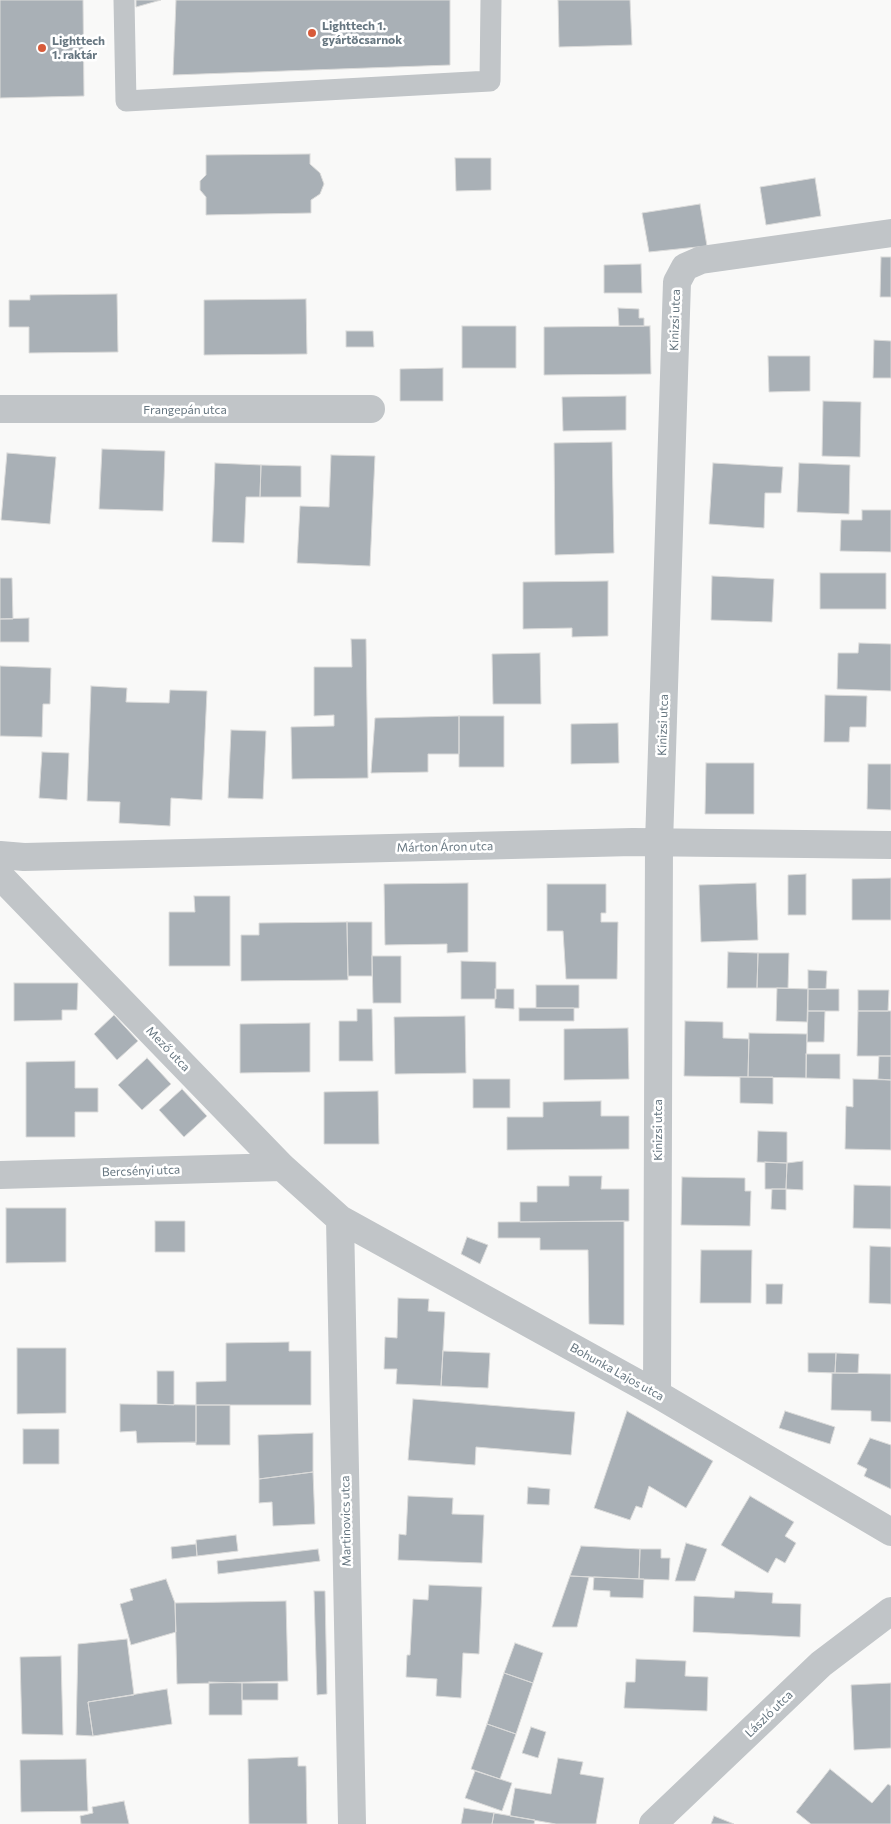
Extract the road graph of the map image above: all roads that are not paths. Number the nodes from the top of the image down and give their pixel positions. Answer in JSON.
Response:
{"nodes":[{"id":1,"x":124,"y":0,"type":"edge"},
{"id":2,"x":491,"y":0,"type":"edge"},
{"id":3,"x":891,"y":233,"type":"edge"},
{"id":4,"x":0,"y":409,"type":"edge"},
{"id":5,"x":371,"y":409,"type":"dead end"},
{"id":6,"x":659,"y":843,"type":"junction"},
{"id":7,"x":891,"y":845,"type":"edge"},
{"id":8,"x":0,"y":855,"type":"edge"},
{"id":9,"x":0,"y":876,"type":"edge"},
{"id":10,"x":282,"y":1167,"type":"junction"},
{"id":11,"x":0,"y":1175,"type":"edge"},
{"id":12,"x":340,"y":1219,"type":"junction"},
{"id":13,"x":657,"y":1394,"type":"junction"},
{"id":14,"x":891,"y":1532,"type":"edge"},
{"id":15,"x":891,"y":1611,"type":"edge"},
{"id":16,"x":352,"y":1824,"type":"edge"},
{"id":17,"x":653,"y":1824,"type":"edge"}],
"edges":[{"from":1,"to":2,"type":"lane"},
{"from":3,"to":6,"type":"street","name":"Kinizsi utca"},
{"from":4,"to":5,"type":"street","name":"Frangepán utca"},
{"from":6,"to":7,"type":"street","name":"Márton Áron utca"},
{"from":6,"to":8,"type":"street","name":"Márton Áron utca"},
{"from":6,"to":13,"type":"street","name":"Kinizsi utca"},
{"from":9,"to":10,"type":"street","name":"Mező utca"},
{"from":10,"to":11,"type":"street","name":"Bercsényi utca"},
{"from":10,"to":12,"type":"street","name":"Mező utca"},
{"from":12,"to":13,"type":"street","name":"Bohunka Lajos utca"},
{"from":12,"to":16,"type":"street","name":"Martinovics utca"},
{"from":13,"to":14,"type":"street","name":"Bohunka Lajos utca"},
{"from":15,"to":17,"type":"street","name":"László utca"}]}
